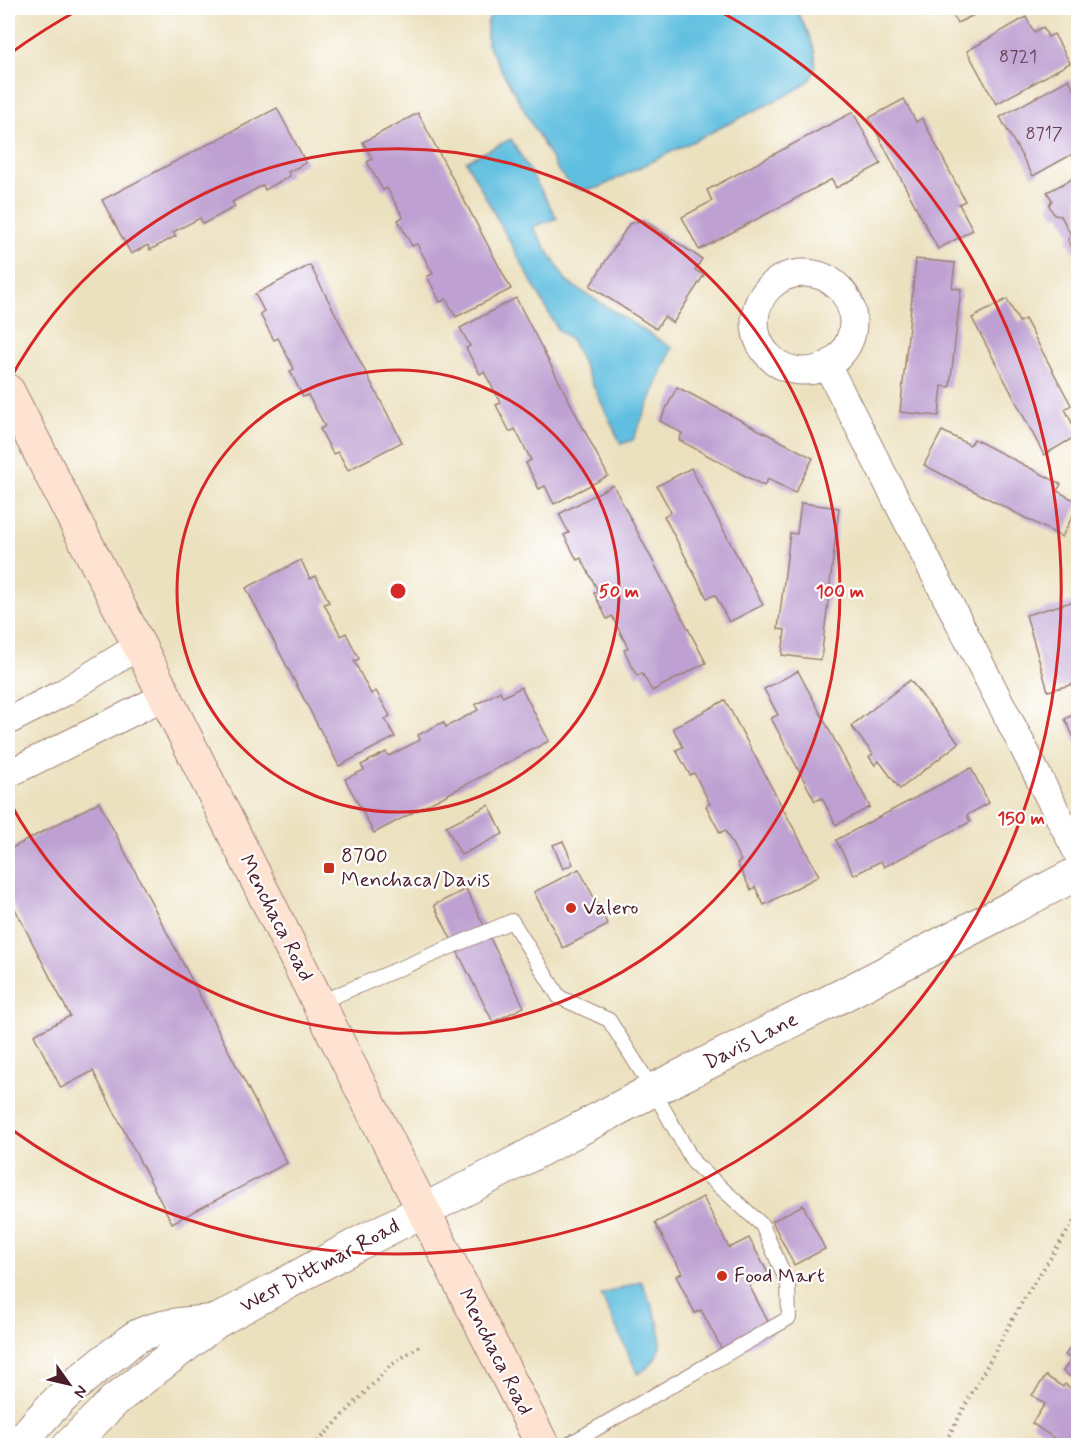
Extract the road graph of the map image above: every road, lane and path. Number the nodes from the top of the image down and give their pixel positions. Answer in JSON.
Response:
{"nodes":[{"id":1,"x":828,"y":367,"type":"dead end"},
{"id":2,"x":8,"y":391,"type":"edge"},
{"id":3,"x":138,"y":646,"type":"junction"},
{"id":4,"x":165,"y":696,"type":"junction"},
{"id":5,"x":8,"y":721,"type":"edge"},
{"id":6,"x":8,"y":774,"type":"edge"},
{"id":7,"x":1078,"y":854,"type":"edge"},
{"id":8,"x":1078,"y":873,"type":"edge"},
{"id":9,"x":318,"y":1003,"type":"junction"},
{"id":10,"x":653,"y":1090,"type":"junction"},
{"id":11,"x":424,"y":1211,"type":"junction"},
{"id":12,"x":1078,"y":1215,"type":"edge"},
{"id":13,"x":217,"y":1321,"type":"junction"},
{"id":14,"x":419,"y":1346,"type":"dead end"},
{"id":15,"x":18,"y":1446,"type":"edge"},
{"id":16,"x":69,"y":1446,"type":"edge"},
{"id":17,"x":315,"y":1446,"type":"edge"},
{"id":18,"x":543,"y":1446,"type":"edge"},
{"id":19,"x":566,"y":1446,"type":"edge"},
{"id":20,"x":943,"y":1446,"type":"edge"}],
"edges":[{"from":1,"to":7,"type":"street"},
{"from":2,"to":3,"type":"main road","name":"Menchaca Road"},
{"from":3,"to":4,"type":"main road","name":"Menchaca Road"},
{"from":3,"to":5,"type":"street"},
{"from":4,"to":6,"type":"street"},
{"from":4,"to":9,"type":"main road","name":"Menchaca Road"},
{"from":8,"to":10,"type":"street","name":"Davis Lane"},
{"from":9,"to":10,"type":"lane"},
{"from":9,"to":11,"type":"main road","name":"Menchaca Road"},
{"from":10,"to":11,"type":"street","name":"Davis Lane"},
{"from":10,"to":19,"type":"lane"},
{"from":11,"to":13,"type":"street","name":"West Dittmar Road"},
{"from":11,"to":18,"type":"main road","name":"Menchaca Road"},
{"from":12,"to":20,"type":"path"},
{"from":13,"to":15,"type":"street","name":"West Dittmar Road"},
{"from":13,"to":16,"type":"street","name":"West Dittmar Road"},
{"from":14,"to":17,"type":"path"}]}
